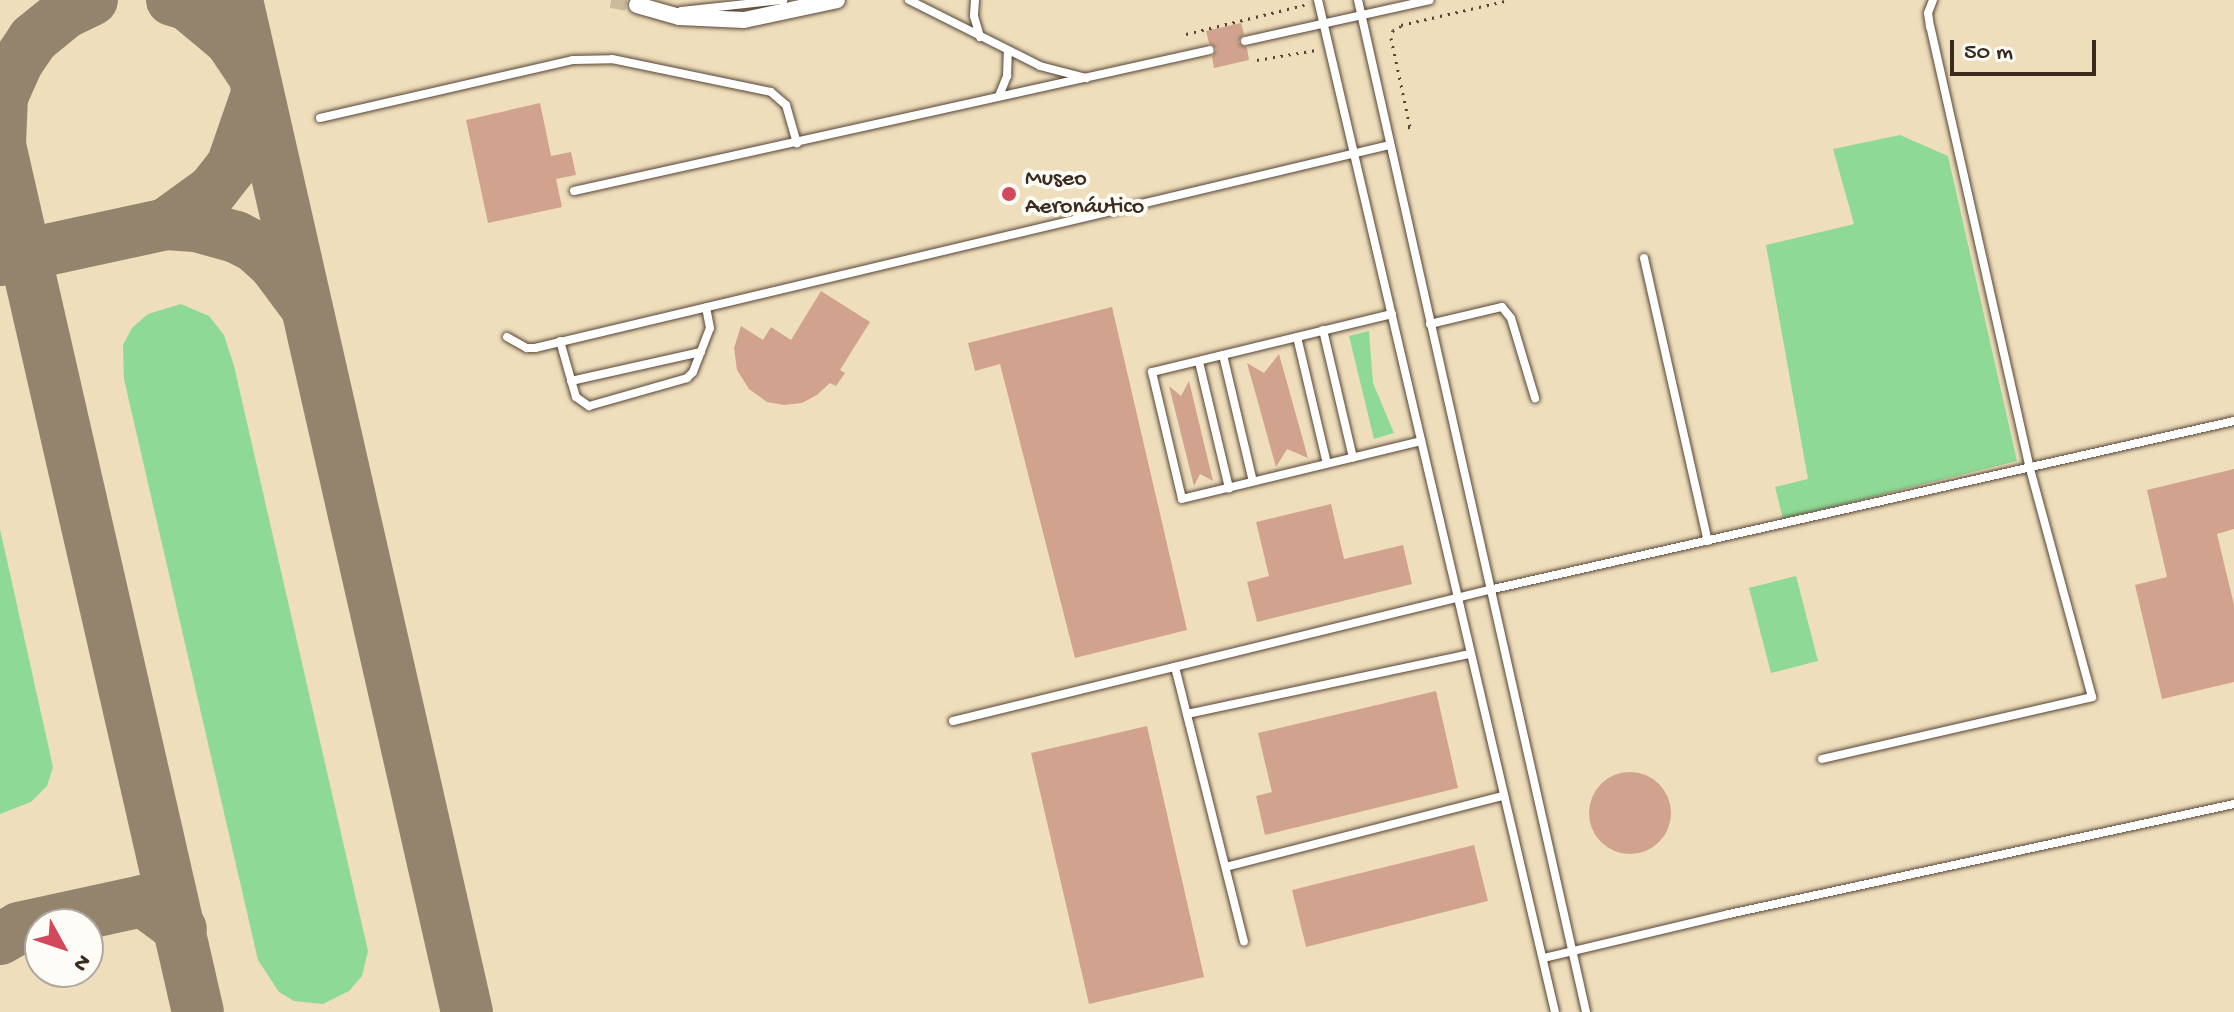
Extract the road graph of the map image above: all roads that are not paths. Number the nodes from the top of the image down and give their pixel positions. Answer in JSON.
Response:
{"nodes":[{"id":1,"x":783,"y":0,"type":"edge"},
{"id":2,"x":837,"y":0,"type":"edge"},
{"id":3,"x":909,"y":0,"type":"edge"},
{"id":4,"x":975,"y":0,"type":"edge"},
{"id":5,"x":1358,"y":0,"type":"edge"},
{"id":6,"x":1430,"y":0,"type":"edge"},
{"id":7,"x":1933,"y":0,"type":"edge"},
{"id":8,"x":1318,"y":1,"type":"edge"},
{"id":9,"x":637,"y":5,"type":"dead end"},
{"id":10,"x":660,"y":13,"type":"junction"},
{"id":11,"x":1361,"y":16,"type":"junction"},
{"id":12,"x":1323,"y":24,"type":"junction"},
{"id":13,"x":980,"y":37,"type":"junction"},
{"id":14,"x":1245,"y":41,"type":"dead end"},
{"id":15,"x":1210,"y":50,"type":"dead end"},
{"id":16,"x":1008,"y":52,"type":"junction"},
{"id":17,"x":1090,"y":78,"type":"junction"},
{"id":18,"x":999,"y":96,"type":"junction"},
{"id":19,"x":320,"y":118,"type":"dead end"},
{"id":20,"x":797,"y":143,"type":"junction"},
{"id":21,"x":1390,"y":145,"type":"junction"},
{"id":22,"x":1355,"y":152,"type":"junction"},
{"id":23,"x":574,"y":191,"type":"dead end"},
{"id":24,"x":1644,"y":258,"type":"dead end"},
{"id":25,"x":706,"y":307,"type":"junction"},
{"id":26,"x":1392,"y":314,"type":"junction"},
{"id":27,"x":1430,"y":324,"type":"junction"},
{"id":28,"x":1323,"y":330,"type":"junction"},
{"id":29,"x":507,"y":337,"type":"dead end"},
{"id":30,"x":1297,"y":337,"type":"junction"},
{"id":31,"x":560,"y":341,"type":"junction"},
{"id":32,"x":701,"y":352,"type":"junction"},
{"id":33,"x":1223,"y":355,"type":"junction"},
{"id":34,"x":1199,"y":362,"type":"junction"},
{"id":35,"x":571,"y":381,"type":"junction"},
{"id":36,"x":1535,"y":398,"type":"dead end"},
{"id":37,"x":2234,"y":421,"type":"edge"},
{"id":38,"x":1421,"y":441,"type":"junction"},
{"id":39,"x":1353,"y":458,"type":"junction"},
{"id":40,"x":1327,"y":464,"type":"junction"},
{"id":41,"x":2030,"y":469,"type":"junction"},
{"id":42,"x":1253,"y":482,"type":"junction"},
{"id":43,"x":1229,"y":488,"type":"junction"},
{"id":44,"x":1708,"y":541,"type":"junction"},
{"id":45,"x":1489,"y":590,"type":"junction"},
{"id":46,"x":1457,"y":598,"type":"junction"},
{"id":47,"x":1469,"y":654,"type":"junction"},
{"id":48,"x":1175,"y":667,"type":"junction"},
{"id":49,"x":1187,"y":714,"type":"junction"},
{"id":50,"x":953,"y":721,"type":"dead end"},
{"id":51,"x":1822,"y":759,"type":"dead end"},
{"id":52,"x":1502,"y":796,"type":"junction"},
{"id":53,"x":2234,"y":804,"type":"edge"},
{"id":54,"x":1226,"y":867,"type":"junction"},
{"id":55,"x":1244,"y":941,"type":"dead end"},
{"id":56,"x":1573,"y":951,"type":"junction"},
{"id":57,"x":1544,"y":958,"type":"junction"},
{"id":58,"x":1555,"y":1012,"type":"edge"},
{"id":59,"x":1586,"y":1012,"type":"edge"}],
"edges":[{"from":1,"to":10,"type":"lane"},
{"from":2,"to":10,"type":"street"},
{"from":3,"to":13,"type":"lane"},
{"from":4,"to":13,"type":"lane"},
{"from":5,"to":11,"type":"lane"},
{"from":6,"to":11,"type":"lane"},
{"from":7,"to":41,"type":"lane"},
{"from":8,"to":12,"type":"lane"},
{"from":9,"to":10,"type":"street"},
{"from":11,"to":12,"type":"lane"},
{"from":11,"to":21,"type":"lane"},
{"from":12,"to":14,"type":"lane"},
{"from":12,"to":22,"type":"lane"},
{"from":13,"to":16,"type":"lane"},
{"from":15,"to":17,"type":"lane"},
{"from":16,"to":17,"type":"lane"},
{"from":16,"to":18,"type":"lane"},
{"from":17,"to":18,"type":"lane"},
{"from":18,"to":20,"type":"lane"},
{"from":19,"to":20,"type":"lane"},
{"from":20,"to":23,"type":"lane"},
{"from":21,"to":22,"type":"lane"},
{"from":21,"to":27,"type":"lane"},
{"from":22,"to":25,"type":"lane"},
{"from":22,"to":26,"type":"lane"},
{"from":24,"to":44,"type":"lane"},
{"from":25,"to":31,"type":"lane"},
{"from":25,"to":32,"type":"lane"},
{"from":26,"to":28,"type":"lane"},
{"from":26,"to":38,"type":"lane"},
{"from":27,"to":36,"type":"lane"},
{"from":27,"to":45,"type":"lane"},
{"from":28,"to":30,"type":"lane"},
{"from":28,"to":39,"type":"lane"},
{"from":29,"to":31,"type":"lane"},
{"from":30,"to":33,"type":"lane"},
{"from":30,"to":40,"type":"lane"},
{"from":31,"to":35,"type":"lane"},
{"from":32,"to":35,"type":"lane"},
{"from":32,"to":35,"type":"lane"},
{"from":33,"to":34,"type":"lane"},
{"from":33,"to":42,"type":"lane"},
{"from":34,"to":43,"type":"lane"},
{"from":34,"to":43,"type":"lane"},
{"from":37,"to":41,"type":"lane"},
{"from":38,"to":39,"type":"lane"},
{"from":38,"to":46,"type":"lane"},
{"from":39,"to":40,"type":"lane"},
{"from":40,"to":42,"type":"lane"},
{"from":41,"to":44,"type":"lane"},
{"from":41,"to":51,"type":"lane"},
{"from":42,"to":43,"type":"lane"},
{"from":44,"to":45,"type":"lane"},
{"from":45,"to":46,"type":"lane"},
{"from":45,"to":56,"type":"lane"},
{"from":46,"to":47,"type":"lane"},
{"from":46,"to":48,"type":"lane"},
{"from":47,"to":49,"type":"lane"},
{"from":47,"to":52,"type":"lane"},
{"from":48,"to":49,"type":"lane"},
{"from":48,"to":50,"type":"lane"},
{"from":49,"to":54,"type":"lane"},
{"from":52,"to":54,"type":"lane"},
{"from":52,"to":57,"type":"lane"},
{"from":53,"to":56,"type":"lane"},
{"from":54,"to":55,"type":"lane"},
{"from":56,"to":57,"type":"lane"},
{"from":56,"to":59,"type":"lane"},
{"from":57,"to":58,"type":"lane"}]}
